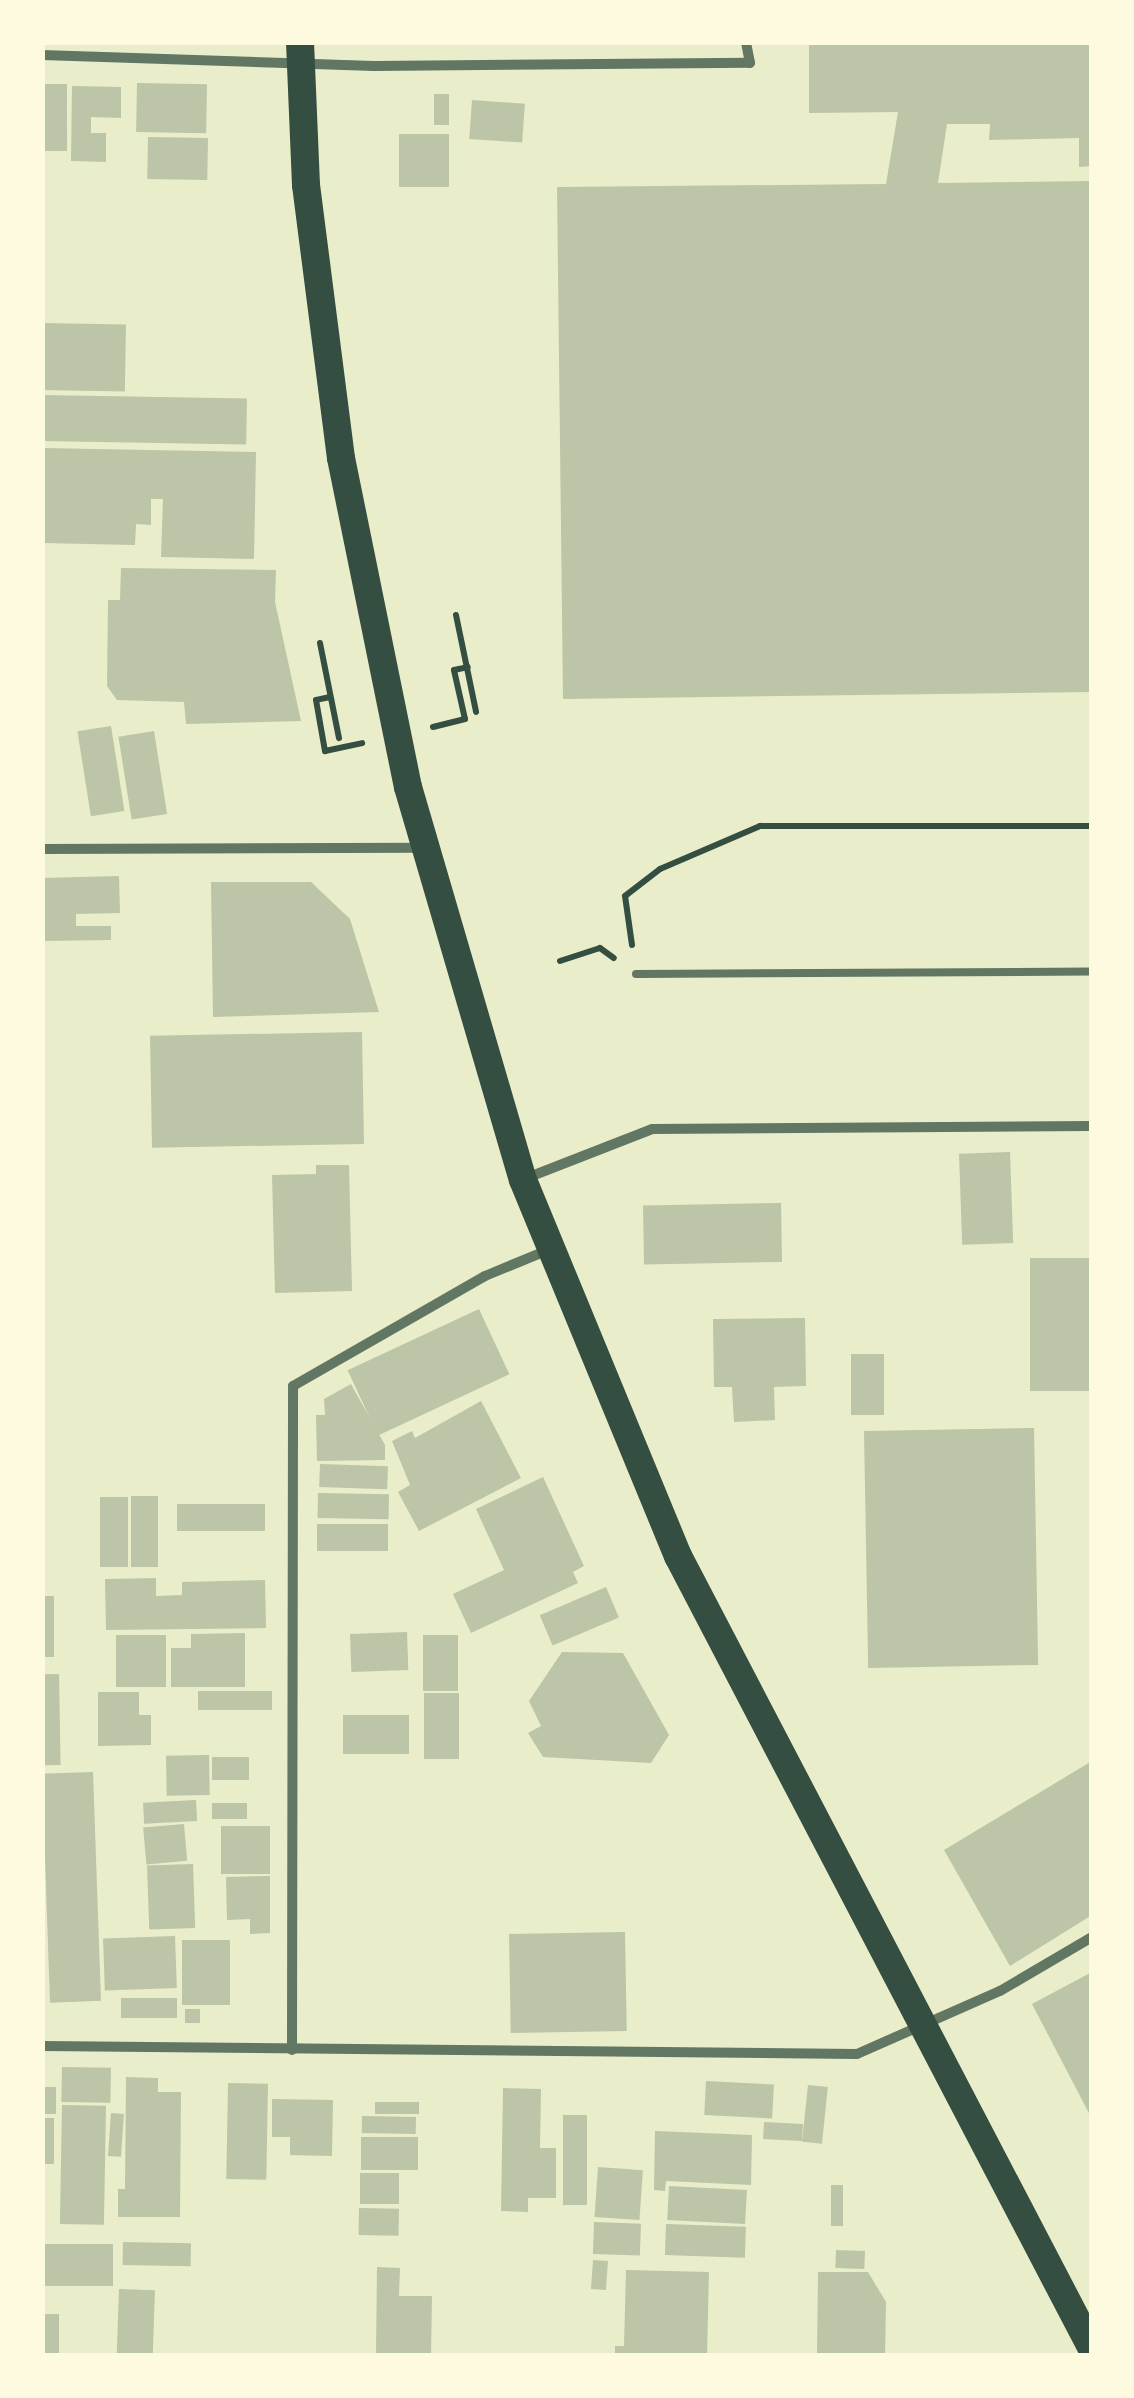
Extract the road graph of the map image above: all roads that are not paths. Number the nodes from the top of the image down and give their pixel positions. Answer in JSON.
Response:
{"nodes":[{"id":1,"x":746,"y":42,"type":"edge"},
{"id":2,"x":300,"y":52,"type":"edge"},
{"id":3,"x":42,"y":55,"type":"edge"},
{"id":4,"x":424,"y":848,"type":"junction"},
{"id":5,"x":42,"y":849,"type":"edge"},
{"id":6,"x":1092,"y":972,"type":"edge"},
{"id":7,"x":636,"y":974,"type":"road end"},
{"id":8,"x":1092,"y":1126,"type":"edge"},
{"id":9,"x":523,"y":1180,"type":"junction"},
{"id":10,"x":549,"y":1250,"type":"junction"},
{"id":11,"x":1092,"y":1937,"type":"edge"},
{"id":12,"x":923,"y":2029,"type":"junction"},
{"id":13,"x":42,"y":2046,"type":"edge"},
{"id":14,"x":292,"y":2050,"type":"junction"},
{"id":15,"x":1092,"y":2348,"type":"edge"}],
"edges":[{"from":1,"to":2,"type":"street"},
{"from":2,"to":3,"type":"street"},
{"from":2,"to":4,"type":"highway"},
{"from":4,"to":5,"type":"street"},
{"from":4,"to":9,"type":"highway"},
{"from":6,"to":7,"type":"lane"},
{"from":8,"to":9,"type":"street"},
{"from":9,"to":10,"type":"highway"},
{"from":10,"to":12,"type":"highway"},
{"from":10,"to":14,"type":"street"},
{"from":11,"to":12,"type":"street"},
{"from":12,"to":14,"type":"street"},
{"from":12,"to":15,"type":"highway"},
{"from":13,"to":14,"type":"street"}]}
